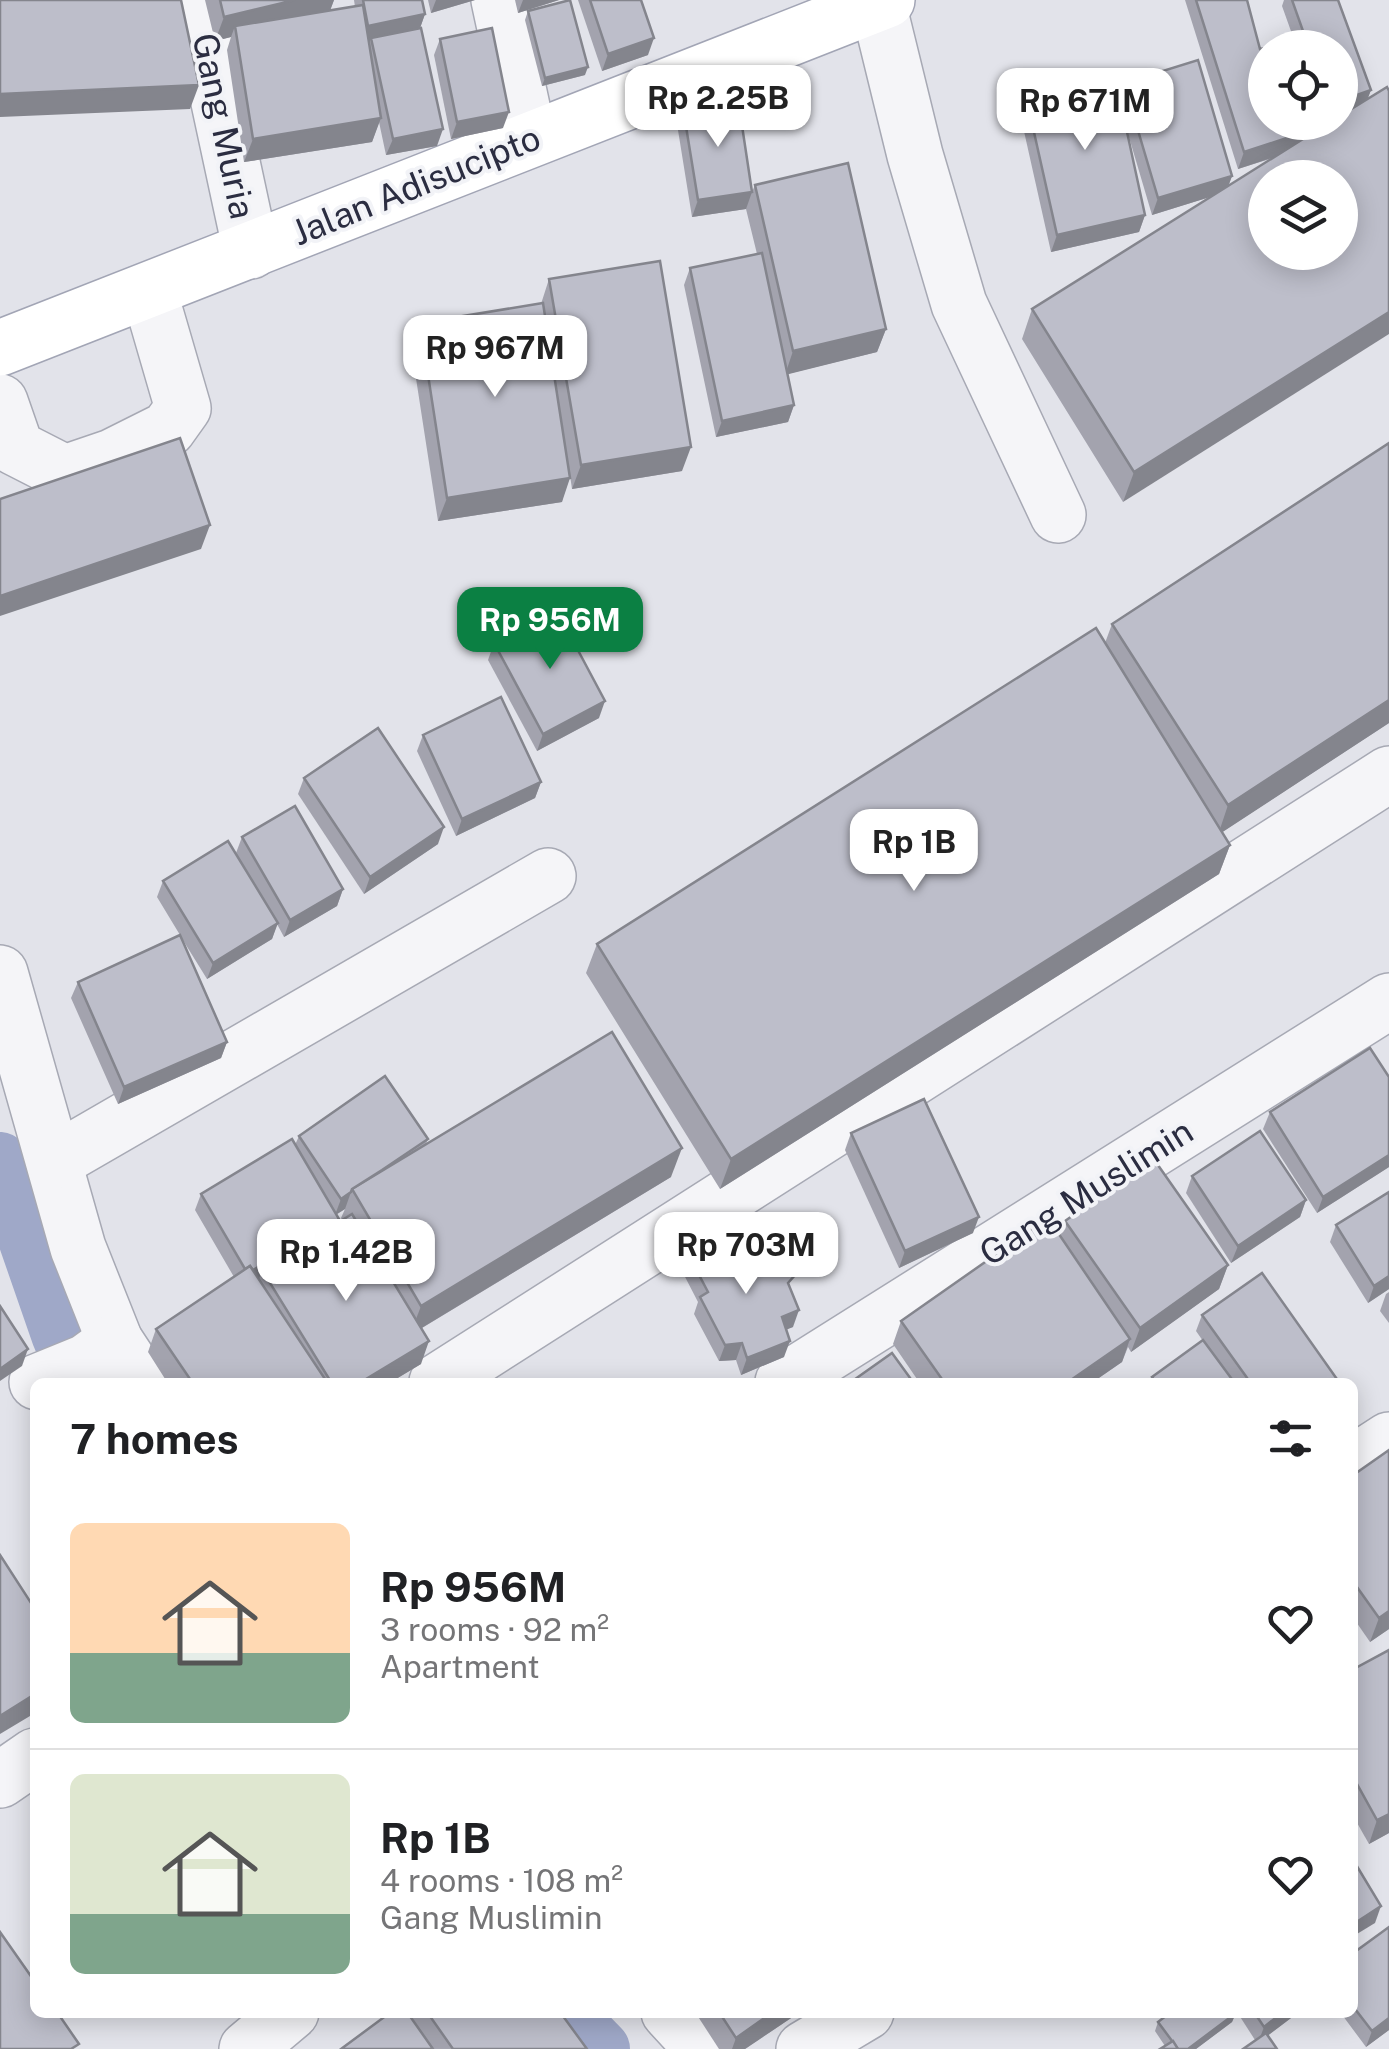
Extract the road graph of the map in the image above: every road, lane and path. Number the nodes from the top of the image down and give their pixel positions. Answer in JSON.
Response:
{"nodes":[{"id":1,"x":197,"y":0,"type":"edge"},
{"id":2,"x":499,"y":0,"type":"edge"},
{"id":3,"x":880,"y":1,"type":"edge"},
{"id":4,"x":529,"y":140,"type":"junction"},
{"id":5,"x":250,"y":251,"type":"junction"},
{"id":6,"x":149,"y":291,"type":"junction"},
{"id":7,"x":0,"y":348,"type":"edge"},
{"id":8,"x":0,"y":402,"type":"edge"},
{"id":9,"x":1058,"y":516,"type":"dead end"},
{"id":10,"x":1389,"y":774,"type":"edge"},
{"id":11,"x":548,"y":876,"type":"dead end"},
{"id":12,"x":0,"y":974,"type":"edge"},
{"id":13,"x":1389,"y":1001,"type":"edge"},
{"id":14,"x":55,"y":1161,"type":"junction"},
{"id":15,"x":60,"y":1378,"type":"edge"},
{"id":16,"x":443,"y":1378,"type":"edge"},
{"id":17,"x":790,"y":1378,"type":"edge"},
{"id":18,"x":1389,"y":1440,"type":"edge"},
{"id":19,"x":1358,"y":1460,"type":"edge"},
{"id":20,"x":30,"y":1759,"type":"edge"},
{"id":21,"x":0,"y":1780,"type":"edge"},
{"id":22,"x":285,"y":2018,"type":"edge"},
{"id":23,"x":675,"y":2018,"type":"edge"},
{"id":24,"x":856,"y":2018,"type":"edge"},
{"id":25,"x":247,"y":2049,"type":"edge"},
{"id":26,"x":703,"y":2049,"type":"edge"},
{"id":27,"x":804,"y":2049,"type":"edge"}],
"edges":[{"from":1,"to":5,"type":"street","name":"Gang Muria"},
{"from":2,"to":4,"type":"street"},
{"from":3,"to":4,"type":"main road","name":"Jalan Adisucipto"},
{"from":3,"to":9,"type":"street"},
{"from":4,"to":5,"type":"main road","name":"Jalan Adisucipto"},
{"from":5,"to":6,"type":"main road","name":"Jalan Adisucipto"},
{"from":6,"to":7,"type":"main road","name":"Jalan Adisucipto"},
{"from":6,"to":8,"type":"street"},
{"from":10,"to":16,"type":"street"},
{"from":11,"to":14,"type":"street"},
{"from":12,"to":14,"type":"street"},
{"from":13,"to":17,"type":"street","name":"Gang Muslimin"},
{"from":14,"to":15,"type":"street"},
{"from":18,"to":19,"type":"street"},
{"from":20,"to":21,"type":"street"},
{"from":22,"to":25,"type":"street"},
{"from":23,"to":26,"type":"street"},
{"from":24,"to":27,"type":"street"}]}
